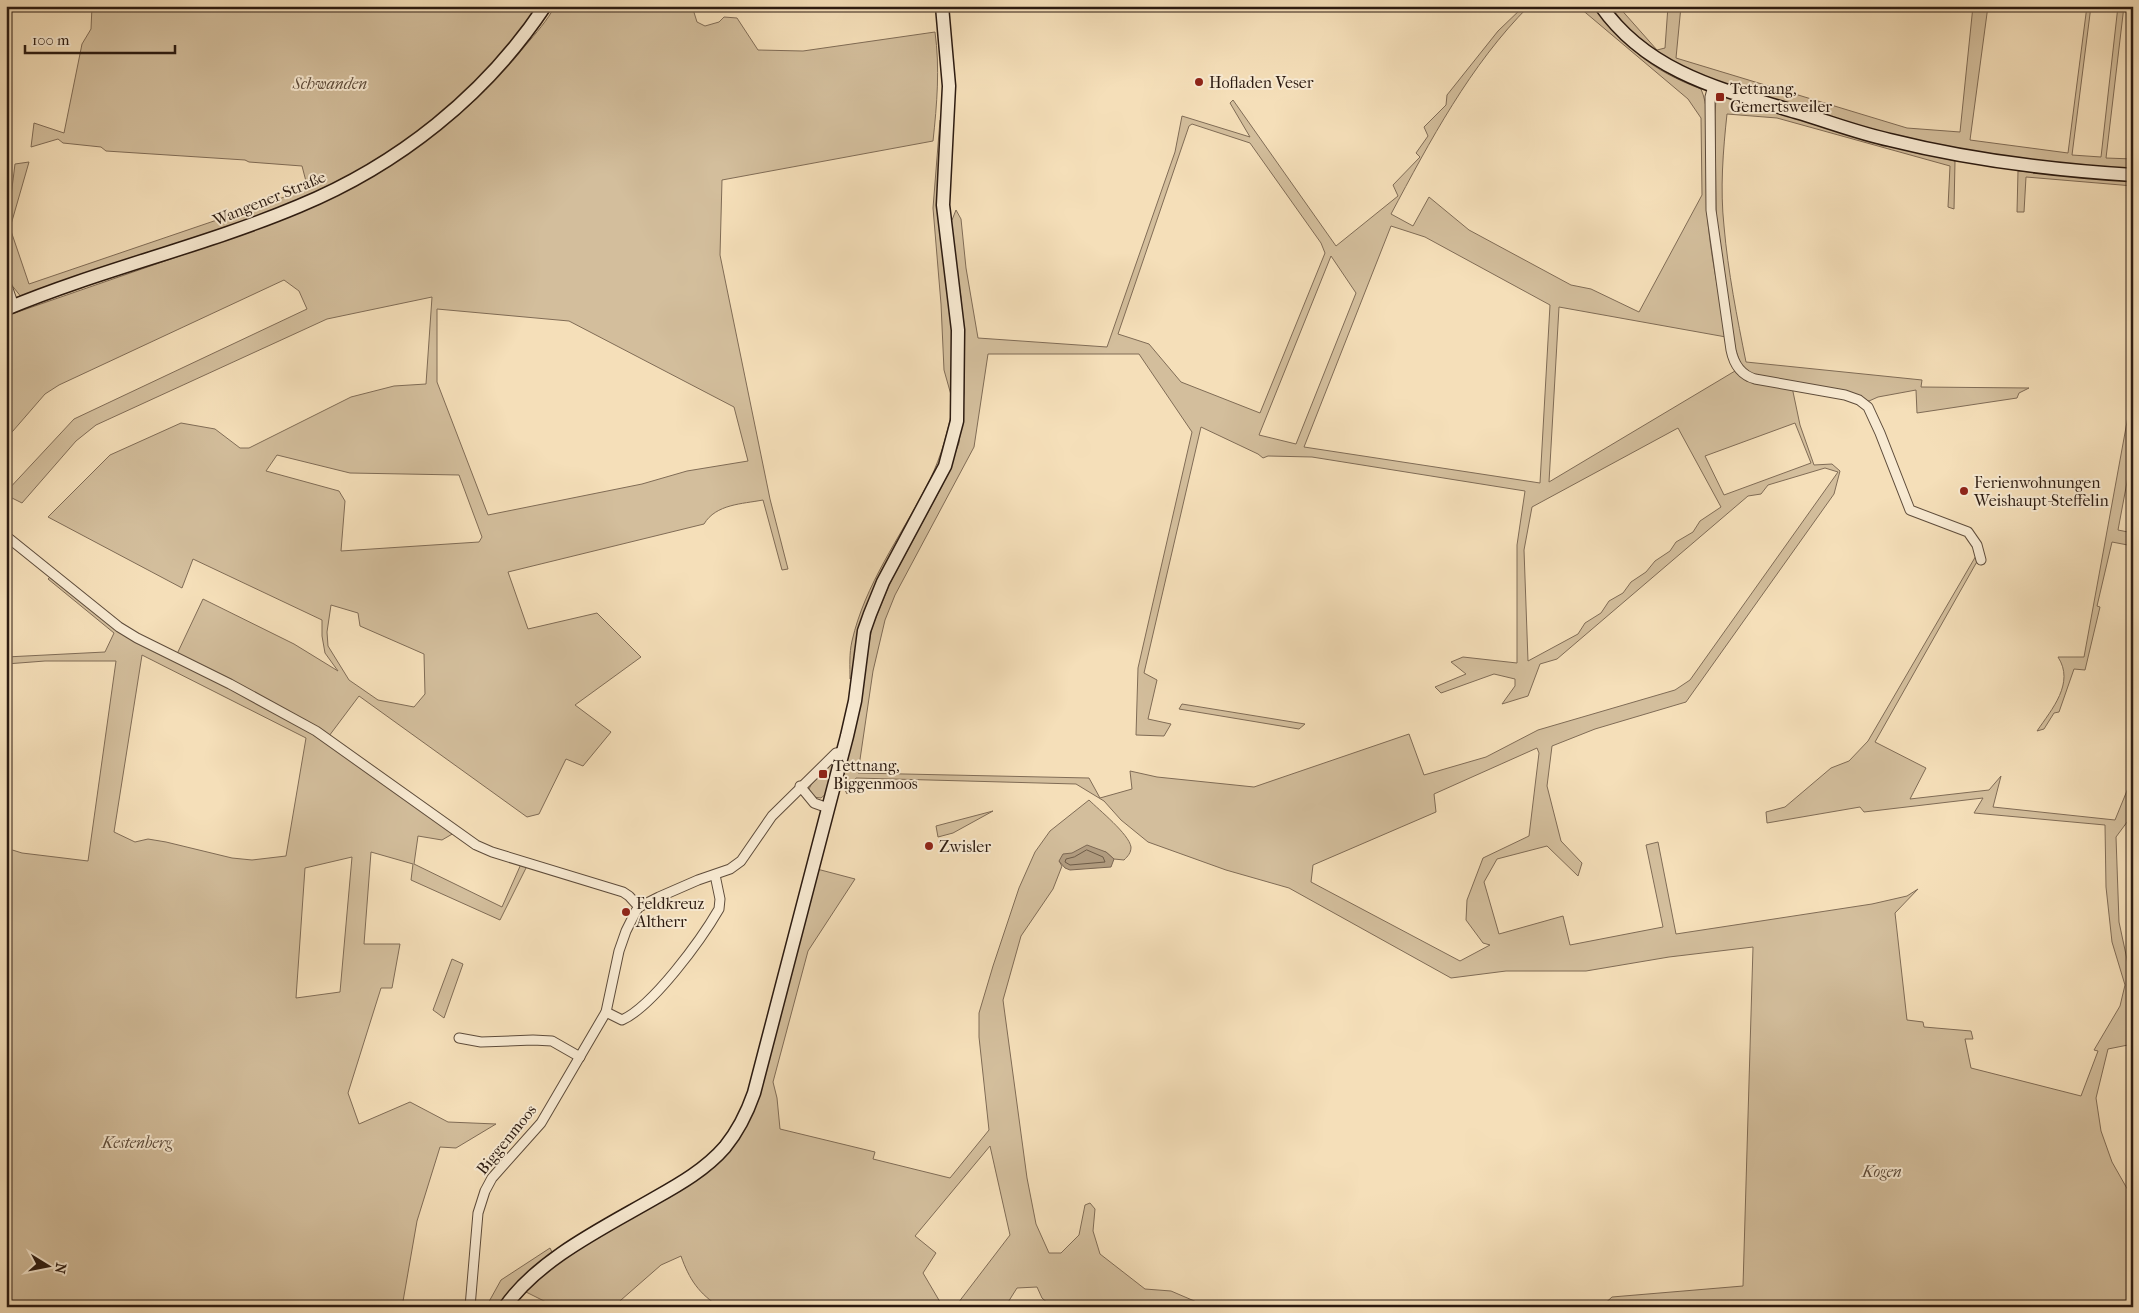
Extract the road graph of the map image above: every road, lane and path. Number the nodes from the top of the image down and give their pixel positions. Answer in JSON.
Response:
{"nodes":[{"id":1,"x":545,"y":6,"type":"edge"},
{"id":2,"x":942,"y":6,"type":"edge"},
{"id":3,"x":1602,"y":6,"type":"edge"},
{"id":4,"x":1712,"y":86,"type":"junction"},
{"id":5,"x":2133,"y":175,"type":"edge"},
{"id":6,"x":6,"y":283,"type":"edge"},
{"id":7,"x":10,"y":307,"type":"edge"},
{"id":8,"x":6,"y":536,"type":"edge"},
{"id":9,"x":1981,"y":560,"type":"dead end"},
{"id":10,"x":843,"y":752,"type":"junction"},
{"id":11,"x":800,"y":786,"type":"junction"},
{"id":12,"x":828,"y":808,"type":"junction"},
{"id":13,"x":715,"y":874,"type":"junction"},
{"id":14,"x":639,"y":907,"type":"junction"},
{"id":15,"x":606,"y":1012,"type":"junction"},
{"id":16,"x":459,"y":1038,"type":"dead end"},
{"id":17,"x":580,"y":1057,"type":"junction"},
{"id":18,"x":470,"y":1307,"type":"edge"},
{"id":19,"x":505,"y":1307,"type":"edge"}],
"edges":[{"from":1,"to":7,"type":"main road","name":"Wangener Straße"},
{"from":2,"to":10,"type":"main road"},
{"from":3,"to":4,"type":"main road"},
{"from":4,"to":5,"type":"main road"},
{"from":4,"to":9,"type":"street"},
{"from":6,"to":7,"type":"street"},
{"from":8,"to":14,"type":"street"},
{"from":10,"to":11,"type":"street"},
{"from":10,"to":12,"type":"main road"},
{"from":11,"to":12,"type":"street"},
{"from":11,"to":13,"type":"street"},
{"from":12,"to":19,"type":"main road"},
{"from":13,"to":14,"type":"street"},
{"from":13,"to":15,"type":"street"},
{"from":14,"to":15,"type":"street","name":"Biggenmoos"},
{"from":15,"to":17,"type":"street","name":"Biggenmoos"},
{"from":16,"to":17,"type":"street"},
{"from":17,"to":18,"type":"street","name":"Biggenmoos"}]}
